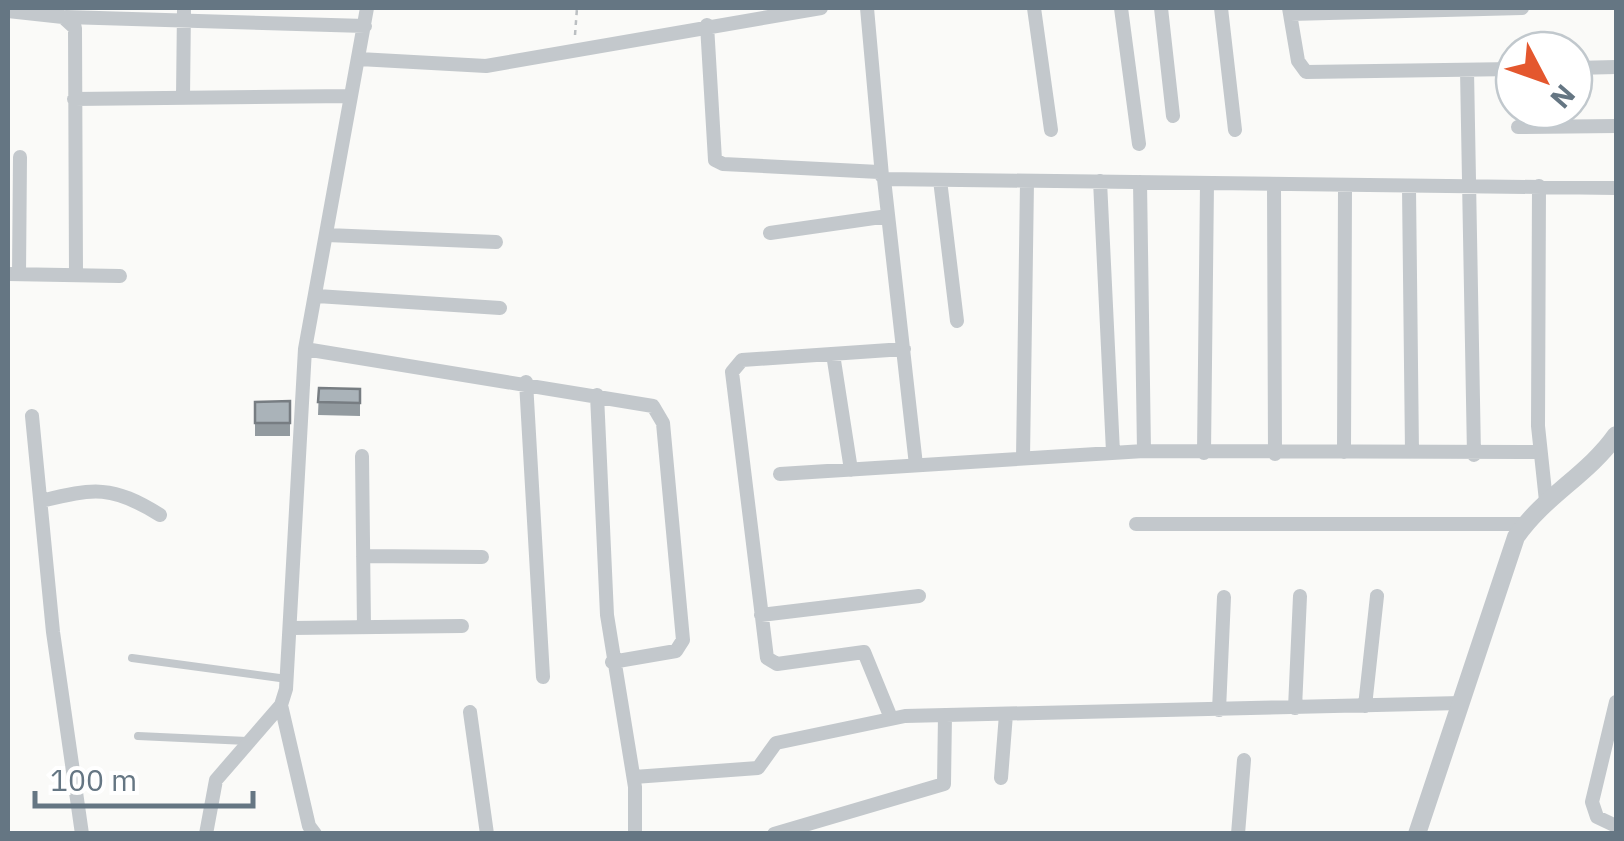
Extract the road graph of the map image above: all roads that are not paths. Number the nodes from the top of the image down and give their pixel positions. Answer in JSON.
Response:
{"nodes":[{"id":1,"x":366,"y":8,"type":"edge"},
{"id":2,"x":822,"y":8,"type":"edge"},
{"id":3,"x":867,"y":8,"type":"edge"},
{"id":4,"x":1034,"y":8,"type":"edge"},
{"id":5,"x":1121,"y":8,"type":"edge"},
{"id":6,"x":1162,"y":8,"type":"edge"},
{"id":7,"x":1221,"y":8,"type":"edge"},
{"id":8,"x":1522,"y":8,"type":"edge"},
{"id":9,"x":8,"y":10,"type":"edge"},
{"id":10,"x":42,"y":11,"type":"edge"},
{"id":11,"x":1289,"y":11,"type":"edge"},
{"id":12,"x":123,"y":13,"type":"edge"},
{"id":13,"x":184,"y":14,"type":"edge"},
{"id":14,"x":63,"y":16,"type":"junction"},
{"id":15,"x":708,"y":25,"type":"junction"},
{"id":16,"x":364,"y":26,"type":"junction"},
{"id":17,"x":359,"y":59,"type":"junction"},
{"id":18,"x":1494,"y":69,"type":"edge"},
{"id":19,"x":1467,"y":70,"type":"junction"},
{"id":20,"x":350,"y":96,"type":"junction"},
{"id":21,"x":183,"y":97,"type":"junction"},
{"id":22,"x":74,"y":99,"type":"junction"},
{"id":23,"x":1173,"y":116,"type":"dead end"},
{"id":24,"x":1051,"y":130,"type":"dead end"},
{"id":25,"x":1235,"y":130,"type":"dead end"},
{"id":26,"x":1140,"y":144,"type":"dead end"},
{"id":27,"x":20,"y":156,"type":"dead end"},
{"id":28,"x":883,"y":177,"type":"junction"},
{"id":29,"x":940,"y":180,"type":"junction"},
{"id":30,"x":1100,"y":181,"type":"junction"},
{"id":31,"x":1026,"y":182,"type":"junction"},
{"id":32,"x":1140,"y":182,"type":"junction"},
{"id":33,"x":1207,"y":183,"type":"junction"},
{"id":34,"x":1274,"y":185,"type":"junction"},
{"id":35,"x":1345,"y":186,"type":"junction"},
{"id":36,"x":1471,"y":186,"type":"junction"},
{"id":37,"x":1539,"y":186,"type":"junction"},
{"id":38,"x":1409,"y":188,"type":"junction"},
{"id":39,"x":1616,"y":188,"type":"edge"},
{"id":40,"x":888,"y":216,"type":"junction"},
{"id":41,"x":770,"y":233,"type":"dead end"},
{"id":42,"x":327,"y":236,"type":"junction"},
{"id":43,"x":496,"y":242,"type":"dead end"},
{"id":44,"x":13,"y":274,"type":"edge"},
{"id":45,"x":76,"y":275,"type":"junction"},
{"id":46,"x":120,"y":276,"type":"dead end"},
{"id":47,"x":316,"y":296,"type":"junction"},
{"id":48,"x":500,"y":308,"type":"dead end"},
{"id":49,"x":957,"y":321,"type":"dead end"},
{"id":50,"x":305,"y":349,"type":"junction"},
{"id":51,"x":904,"y":349,"type":"junction"},
{"id":52,"x":833,"y":354,"type":"junction"},
{"id":53,"x":526,"y":382,"type":"junction"},
{"id":54,"x":596,"y":395,"type":"junction"},
{"id":55,"x":32,"y":416,"type":"dead end"},
{"id":56,"x":1616,"y":435,"type":"edge"},
{"id":57,"x":1112,"y":452,"type":"junction"},
{"id":58,"x":1144,"y":452,"type":"junction"},
{"id":59,"x":1344,"y":452,"type":"junction"},
{"id":60,"x":1412,"y":452,"type":"junction"},
{"id":61,"x":1540,"y":452,"type":"junction"},
{"id":62,"x":1204,"y":453,"type":"junction"},
{"id":63,"x":1274,"y":454,"type":"junction"},
{"id":64,"x":1474,"y":455,"type":"junction"},
{"id":65,"x":362,"y":456,"type":"dead end"},
{"id":66,"x":1023,"y":458,"type":"junction"},
{"id":67,"x":916,"y":465,"type":"junction"},
{"id":68,"x":851,"y":470,"type":"junction"},
{"id":69,"x":780,"y":474,"type":"dead end"},
{"id":70,"x":1546,"y":500,"type":"junction"},
{"id":71,"x":40,"y":501,"type":"junction"},
{"id":72,"x":160,"y":515,"type":"dead end"},
{"id":73,"x":1136,"y":524,"type":"dead end"},
{"id":74,"x":1524,"y":524,"type":"junction"},
{"id":75,"x":363,"y":556,"type":"junction"},
{"id":76,"x":482,"y":556,"type":"dead end"},
{"id":77,"x":920,"y":596,"type":"dead end"},
{"id":78,"x":1224,"y":596,"type":"dead end"},
{"id":79,"x":1300,"y":596,"type":"dead end"},
{"id":80,"x":1377,"y":596,"type":"dead end"},
{"id":81,"x":761,"y":615,"type":"junction"},
{"id":82,"x":462,"y":626,"type":"dead end"},
{"id":83,"x":364,"y":627,"type":"junction"},
{"id":84,"x":292,"y":628,"type":"junction"},
{"id":85,"x":132,"y":658,"type":"dead end"},
{"id":86,"x":612,"y":662,"type":"junction"},
{"id":87,"x":543,"y":677,"type":"dead end"},
{"id":88,"x":288,"y":680,"type":"junction"},
{"id":89,"x":1616,"y":702,"type":"edge"},
{"id":90,"x":281,"y":704,"type":"junction"},
{"id":91,"x":1461,"y":704,"type":"junction"},
{"id":92,"x":1365,"y":706,"type":"junction"},
{"id":93,"x":1295,"y":708,"type":"junction"},
{"id":94,"x":1219,"y":710,"type":"junction"},
{"id":95,"x":470,"y":712,"type":"dead end"},
{"id":96,"x":1006,"y":714,"type":"junction"},
{"id":97,"x":944,"y":715,"type":"junction"},
{"id":98,"x":891,"y":718,"type":"junction"},
{"id":99,"x":138,"y":736,"type":"dead end"},
{"id":100,"x":247,"y":742,"type":"junction"},
{"id":101,"x":1244,"y":760,"type":"dead end"},
{"id":102,"x":634,"y":777,"type":"junction"},
{"id":103,"x":1002,"y":778,"type":"dead end"},
{"id":104,"x":1616,"y":826,"type":"edge"},
{"id":105,"x":82,"y":834,"type":"edge"},
{"id":106,"x":206,"y":834,"type":"edge"},
{"id":107,"x":315,"y":834,"type":"edge"},
{"id":108,"x":488,"y":834,"type":"edge"},
{"id":109,"x":635,"y":834,"type":"edge"},
{"id":110,"x":774,"y":834,"type":"edge"},
{"id":111,"x":1238,"y":834,"type":"edge"},
{"id":112,"x":1417,"y":834,"type":"edge"}],
"edges":[{"from":1,"to":16,"type":"street"},
{"from":2,"to":15,"type":"street"},
{"from":3,"to":28,"type":"street"},
{"from":4,"to":24,"type":"street"},
{"from":5,"to":26,"type":"street"},
{"from":6,"to":23,"type":"street"},
{"from":7,"to":25,"type":"street"},
{"from":8,"to":11,"type":"street"},
{"from":9,"to":10,"type":"street"},
{"from":10,"to":14,"type":"street"},
{"from":11,"to":19,"type":"street"},
{"from":12,"to":13,"type":"street"},
{"from":12,"to":14,"type":"street"},
{"from":13,"to":16,"type":"street"},
{"from":13,"to":21,"type":"street"},
{"from":14,"to":22,"type":"street"},
{"from":15,"to":17,"type":"street"},
{"from":15,"to":28,"type":"street"},
{"from":16,"to":17,"type":"street"},
{"from":17,"to":20,"type":"street"},
{"from":18,"to":19,"type":"street"},
{"from":19,"to":36,"type":"street"},
{"from":20,"to":21,"type":"street"},
{"from":20,"to":42,"type":"street"},
{"from":21,"to":22,"type":"street"},
{"from":22,"to":45,"type":"street"},
{"from":27,"to":44,"type":"street"},
{"from":28,"to":29,"type":"street"},
{"from":28,"to":40,"type":"street"},
{"from":29,"to":31,"type":"street"},
{"from":29,"to":49,"type":"street"},
{"from":30,"to":31,"type":"street"},
{"from":30,"to":32,"type":"street"},
{"from":30,"to":57,"type":"street"},
{"from":31,"to":66,"type":"street"},
{"from":32,"to":33,"type":"street"},
{"from":32,"to":58,"type":"street"},
{"from":33,"to":34,"type":"street"},
{"from":33,"to":62,"type":"street"},
{"from":34,"to":35,"type":"street"},
{"from":34,"to":63,"type":"street"},
{"from":35,"to":38,"type":"street"},
{"from":35,"to":59,"type":"street"},
{"from":36,"to":37,"type":"street"},
{"from":36,"to":38,"type":"street"},
{"from":36,"to":64,"type":"street"},
{"from":37,"to":39,"type":"street"},
{"from":37,"to":61,"type":"street"},
{"from":38,"to":60,"type":"street"},
{"from":40,"to":41,"type":"street"},
{"from":40,"to":51,"type":"street"},
{"from":42,"to":43,"type":"street"},
{"from":42,"to":47,"type":"street"},
{"from":44,"to":45,"type":"street"},
{"from":45,"to":46,"type":"street"},
{"from":47,"to":48,"type":"street"},
{"from":47,"to":50,"type":"street"},
{"from":50,"to":53,"type":"street"},
{"from":50,"to":84,"type":"street"},
{"from":51,"to":52,"type":"street"},
{"from":51,"to":67,"type":"street"},
{"from":52,"to":68,"type":"street"},
{"from":52,"to":81,"type":"street"},
{"from":53,"to":54,"type":"street"},
{"from":53,"to":87,"type":"street"},
{"from":54,"to":86,"type":"street"},
{"from":54,"to":86,"type":"street"},
{"from":55,"to":71,"type":"street"},
{"from":56,"to":70,"type":"street"},
{"from":57,"to":58,"type":"street"},
{"from":57,"to":66,"type":"street"},
{"from":58,"to":62,"type":"street"},
{"from":59,"to":60,"type":"street"},
{"from":59,"to":63,"type":"street"},
{"from":60,"to":64,"type":"street"},
{"from":61,"to":64,"type":"street"},
{"from":61,"to":70,"type":"street"},
{"from":62,"to":63,"type":"street"},
{"from":65,"to":75,"type":"street"},
{"from":66,"to":67,"type":"street"},
{"from":67,"to":68,"type":"street"},
{"from":68,"to":69,"type":"street"},
{"from":70,"to":74,"type":"street"},
{"from":71,"to":72,"type":"street"},
{"from":71,"to":105,"type":"street"},
{"from":73,"to":74,"type":"street"},
{"from":74,"to":91,"type":"street"},
{"from":75,"to":76,"type":"street"},
{"from":75,"to":83,"type":"street"},
{"from":77,"to":81,"type":"street"},
{"from":78,"to":94,"type":"street"},
{"from":79,"to":93,"type":"street"},
{"from":80,"to":92,"type":"street"},
{"from":81,"to":98,"type":"street"},
{"from":82,"to":83,"type":"street"},
{"from":83,"to":84,"type":"street"},
{"from":84,"to":88,"type":"street"},
{"from":85,"to":88,"type":"lane"},
{"from":86,"to":102,"type":"street"},
{"from":88,"to":90,"type":"street"},
{"from":89,"to":104,"type":"street"},
{"from":90,"to":100,"type":"street"},
{"from":90,"to":107,"type":"street"},
{"from":91,"to":92,"type":"street"},
{"from":91,"to":112,"type":"street"},
{"from":92,"to":93,"type":"street"},
{"from":93,"to":94,"type":"street"},
{"from":94,"to":96,"type":"street"},
{"from":95,"to":108,"type":"street"},
{"from":96,"to":97,"type":"street"},
{"from":96,"to":103,"type":"street"},
{"from":97,"to":98,"type":"street"},
{"from":97,"to":110,"type":"street"},
{"from":98,"to":102,"type":"street"},
{"from":99,"to":100,"type":"lane"},
{"from":100,"to":106,"type":"street"},
{"from":101,"to":111,"type":"street"},
{"from":102,"to":109,"type":"street"}]}
